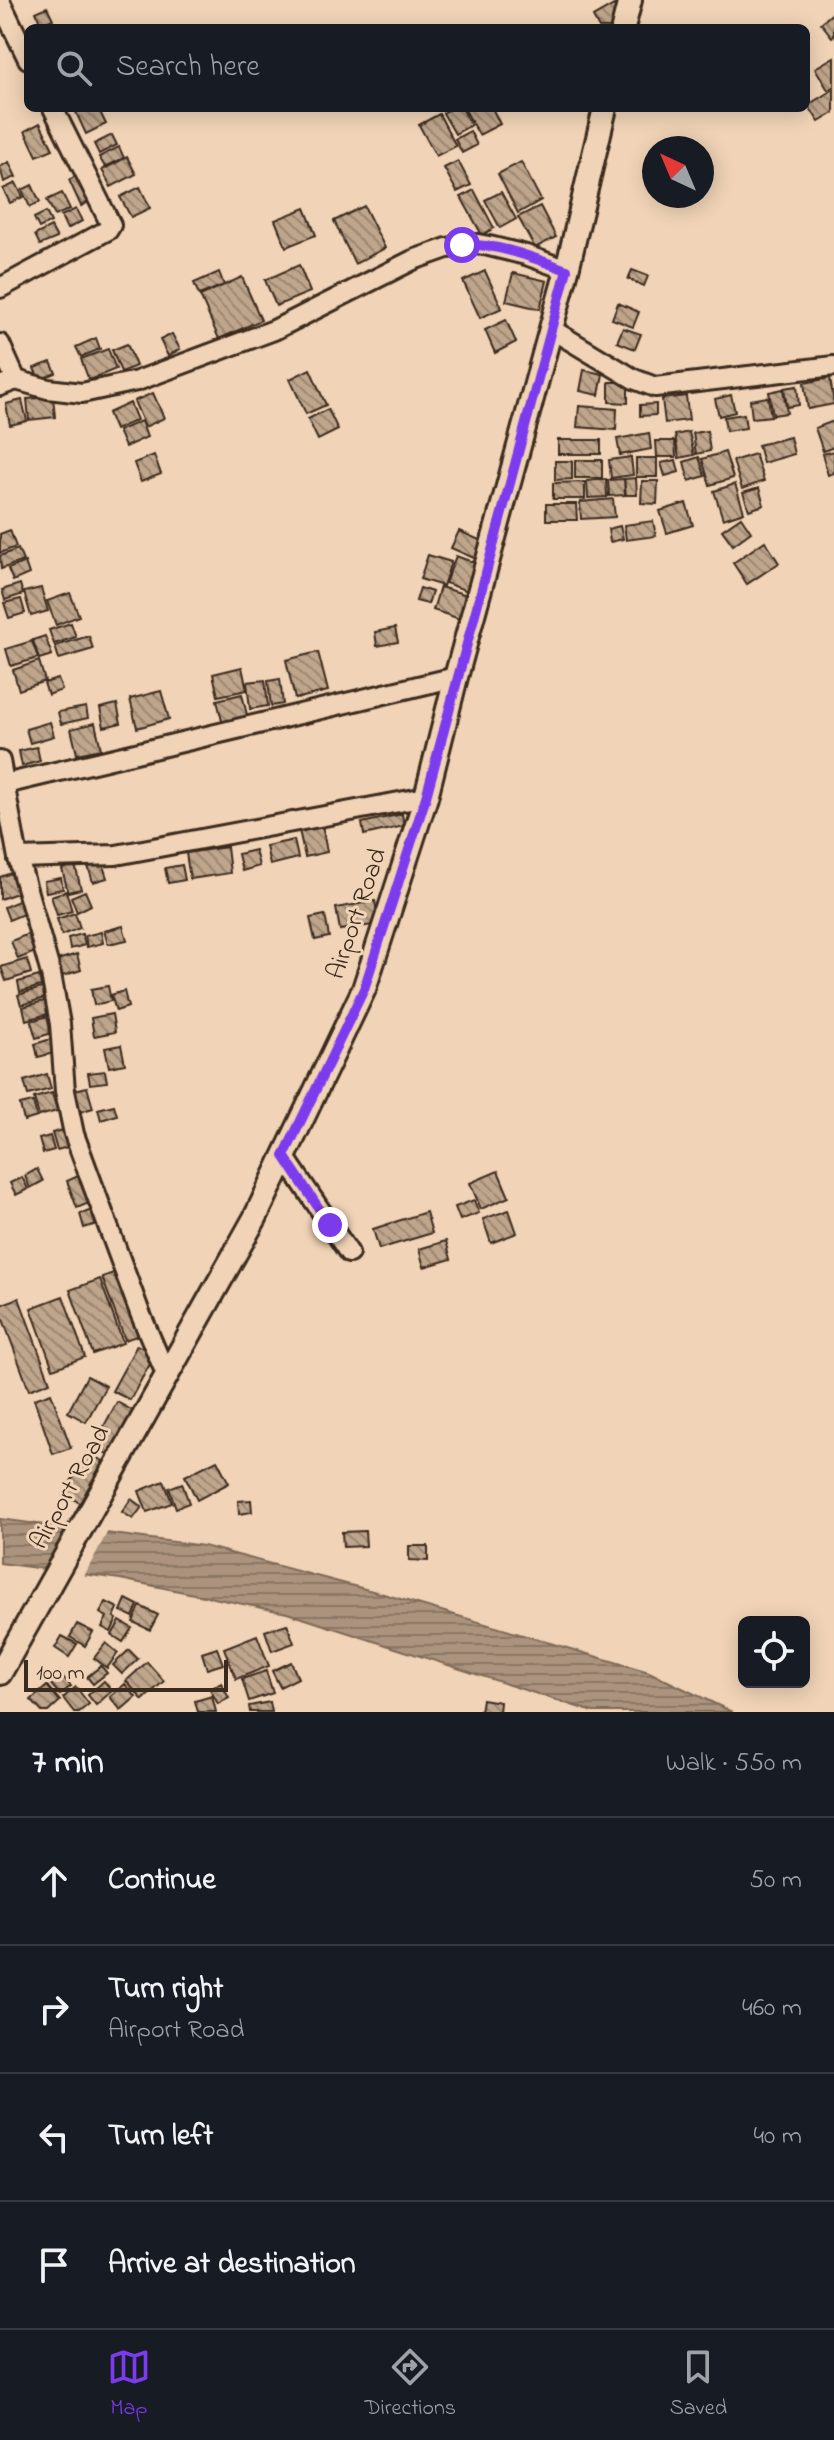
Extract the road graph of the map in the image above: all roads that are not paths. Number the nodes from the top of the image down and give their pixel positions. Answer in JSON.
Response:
{"nodes":[{"id":1,"x":630,"y":0,"type":"edge"},
{"id":2,"x":0,"y":1,"type":"edge"},
{"id":3,"x":624,"y":24,"type":"edge"},
{"id":4,"x":24,"y":51,"type":"edge"},
{"id":5,"x":55,"y":112,"type":"edge"},
{"id":6,"x":604,"y":112,"type":"edge"},
{"id":7,"x":567,"y":270,"type":"junction"},
{"id":8,"x":0,"y":288,"type":"edge"},
{"id":9,"x":551,"y":329,"type":"junction"},
{"id":10,"x":0,"y":344,"type":"edge"},
{"id":11,"x":834,"y":366,"type":"edge"},
{"id":12,"x":8,"y":376,"type":"edge"},
{"id":13,"x":456,"y":677,"type":"junction"},
{"id":14,"x":0,"y":761,"type":"edge"},
{"id":15,"x":5,"y":784,"type":"junction"},
{"id":16,"x":426,"y":797,"type":"junction"},
{"id":17,"x":4,"y":814,"type":"edge"},
{"id":18,"x":18,"y":858,"type":"junction"},
{"id":19,"x":284,"y":1156,"type":"junction"},
{"id":20,"x":349,"y":1253,"type":"dead end"},
{"id":21,"x":166,"y":1374,"type":"junction"},
{"id":22,"x":0,"y":1673,"type":"edge"}],
"edges":[{"from":1,"to":3,"type":"main road"},
{"from":2,"to":4,"type":"street"},
{"from":5,"to":8,"type":"street"},
{"from":6,"to":7,"type":"main road","name":"Airport Road"},
{"from":7,"to":9,"type":"main road","name":"Airport Road"},
{"from":7,"to":12,"type":"street"},
{"from":9,"to":11,"type":"street"},
{"from":9,"to":13,"type":"main road","name":"Airport Road"},
{"from":10,"to":12,"type":"street"},
{"from":13,"to":15,"type":"street"},
{"from":13,"to":16,"type":"main road","name":"Airport Road"},
{"from":14,"to":15,"type":"street"},
{"from":15,"to":17,"type":"street"},
{"from":16,"to":18,"type":"street"},
{"from":16,"to":19,"type":"main road","name":"Airport Road"},
{"from":17,"to":18,"type":"street"},
{"from":18,"to":21,"type":"street"},
{"from":19,"to":20,"type":"street"},
{"from":19,"to":21,"type":"main road","name":"Airport Road"},
{"from":21,"to":22,"type":"main road","name":"Airport Road"}]}
